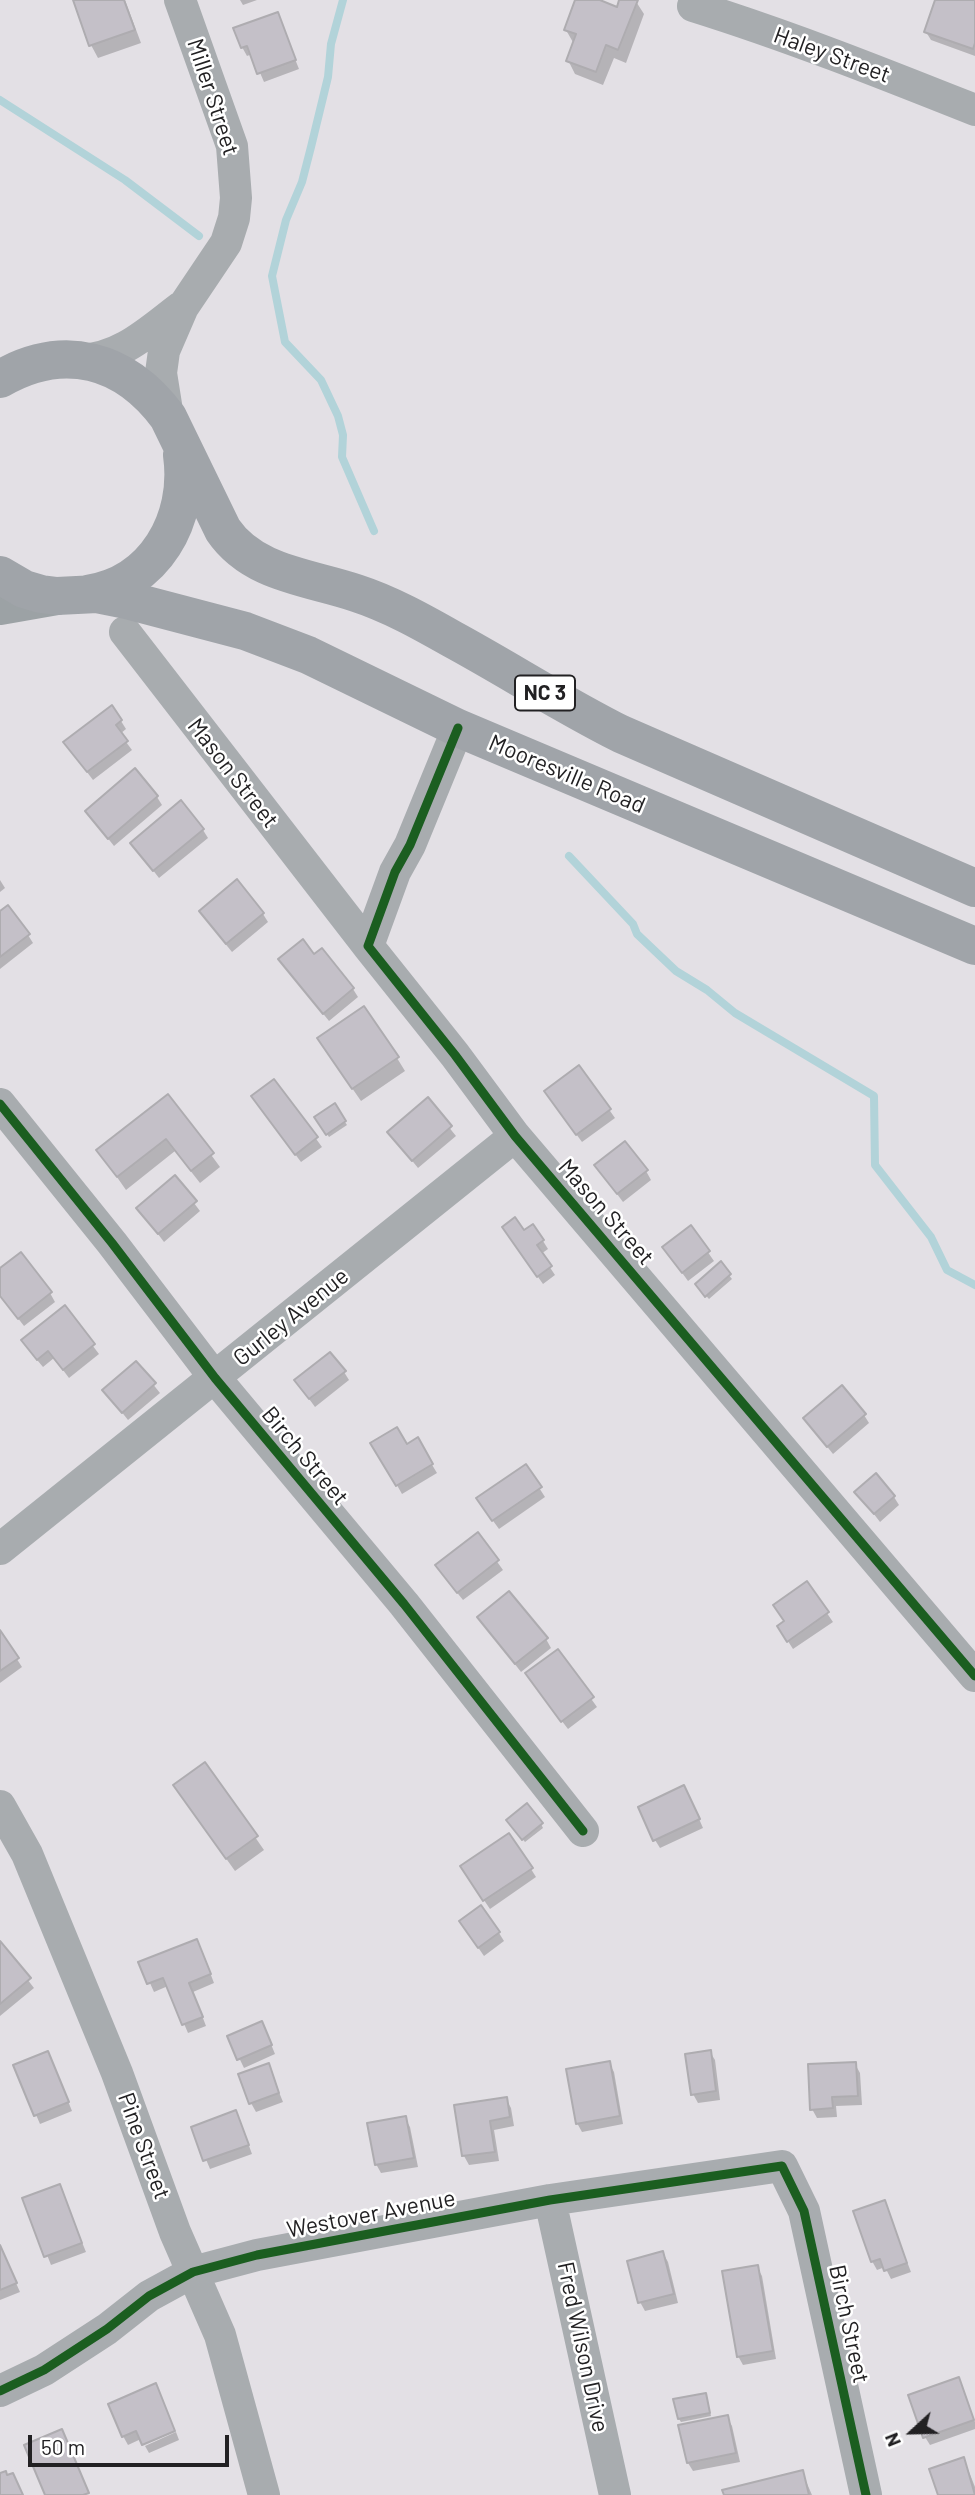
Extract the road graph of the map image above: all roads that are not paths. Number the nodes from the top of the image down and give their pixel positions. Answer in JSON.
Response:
{"nodes":[{"id":1,"x":180,"y":0,"type":"edge"},
{"id":2,"x":696,"y":0,"type":"edge"},
{"id":3,"x":975,"y":110,"type":"edge"},
{"id":4,"x":183,"y":307,"type":"junction"},
{"id":5,"x":0,"y":350,"type":"edge"},
{"id":6,"x":63,"y":360,"type":"junction"},
{"id":7,"x":0,"y":379,"type":"edge"},
{"id":8,"x":172,"y":426,"type":"junction"},
{"id":9,"x":0,"y":575,"type":"edge"},
{"id":10,"x":66,"y":596,"type":"junction"},
{"id":11,"x":0,"y":606,"type":"edge"},
{"id":12,"x":125,"y":632,"type":"dead end"},
{"id":13,"x":458,"y":728,"type":"junction"},
{"id":14,"x":975,"y":888,"type":"edge"},
{"id":15,"x":368,"y":946,"type":"junction"},
{"id":16,"x":975,"y":946,"type":"edge"},
{"id":17,"x":0,"y":1104,"type":"edge"},
{"id":18,"x":515,"y":1136,"type":"junction"},
{"id":19,"x":215,"y":1378,"type":"junction"},
{"id":20,"x":0,"y":1549,"type":"edge"},
{"id":21,"x":975,"y":1676,"type":"edge"},
{"id":22,"x":0,"y":1805,"type":"edge"},
{"id":23,"x":583,"y":1831,"type":"dead end"},
{"id":24,"x":782,"y":2166,"type":"joint"},
{"id":25,"x":550,"y":2200,"type":"junction"},
{"id":26,"x":193,"y":2272,"type":"junction"},
{"id":27,"x":0,"y":2391,"type":"edge"},
{"id":28,"x":264,"y":2495,"type":"edge"},
{"id":29,"x":615,"y":2495,"type":"edge"},
{"id":30,"x":866,"y":2495,"type":"edge"}],
"edges":[{"from":1,"to":4,"type":"street","name":"Miller Street"},
{"from":2,"to":3,"type":"street","name":"Haley Street"},
{"from":4,"to":6,"type":"street","name":"Miller Street"},
{"from":4,"to":8,"type":"street","name":"Miller Street"},
{"from":5,"to":6,"type":"main road","name":"Mooresville Road"},
{"from":6,"to":7,"type":"main road"},
{"from":6,"to":8,"type":"main road","name":"Mooresville Road"},
{"from":8,"to":10,"type":"main road","name":"Mooresville Road"},
{"from":8,"to":14,"type":"main road","name":"Mooresville Road","number":"NC 3"},
{"from":9,"to":10,"type":"main road","name":"Mooresville Road"},
{"from":10,"to":11,"type":"street"},
{"from":10,"to":13,"type":"main road","name":"Mooresville Road"},
{"from":12,"to":15,"type":"street","name":"Mason Street"},
{"from":13,"to":15,"type":"street"},
{"from":13,"to":16,"type":"main road","name":"Mooresville Road"},
{"from":15,"to":18,"type":"street","name":"Mason Street"},
{"from":17,"to":19,"type":"street","name":"Birch Street"},
{"from":18,"to":19,"type":"street","name":"Gurley Avenue"},
{"from":18,"to":21,"type":"street","name":"Mason Street"},
{"from":19,"to":20,"type":"street","name":"Gurley Avenue"},
{"from":19,"to":23,"type":"street","name":"Birch Street"},
{"from":22,"to":26,"type":"street","name":"Pine Street"},
{"from":24,"to":25,"type":"street","name":"Westover Avenue"},
{"from":24,"to":30,"type":"street","name":"Birch Street"},
{"from":25,"to":26,"type":"street","name":"Westover Avenue"},
{"from":25,"to":29,"type":"street","name":"Fred Wilson Drive"},
{"from":26,"to":27,"type":"street","name":"Westover Avenue"},
{"from":26,"to":28,"type":"street","name":"Pine Street"}]}
